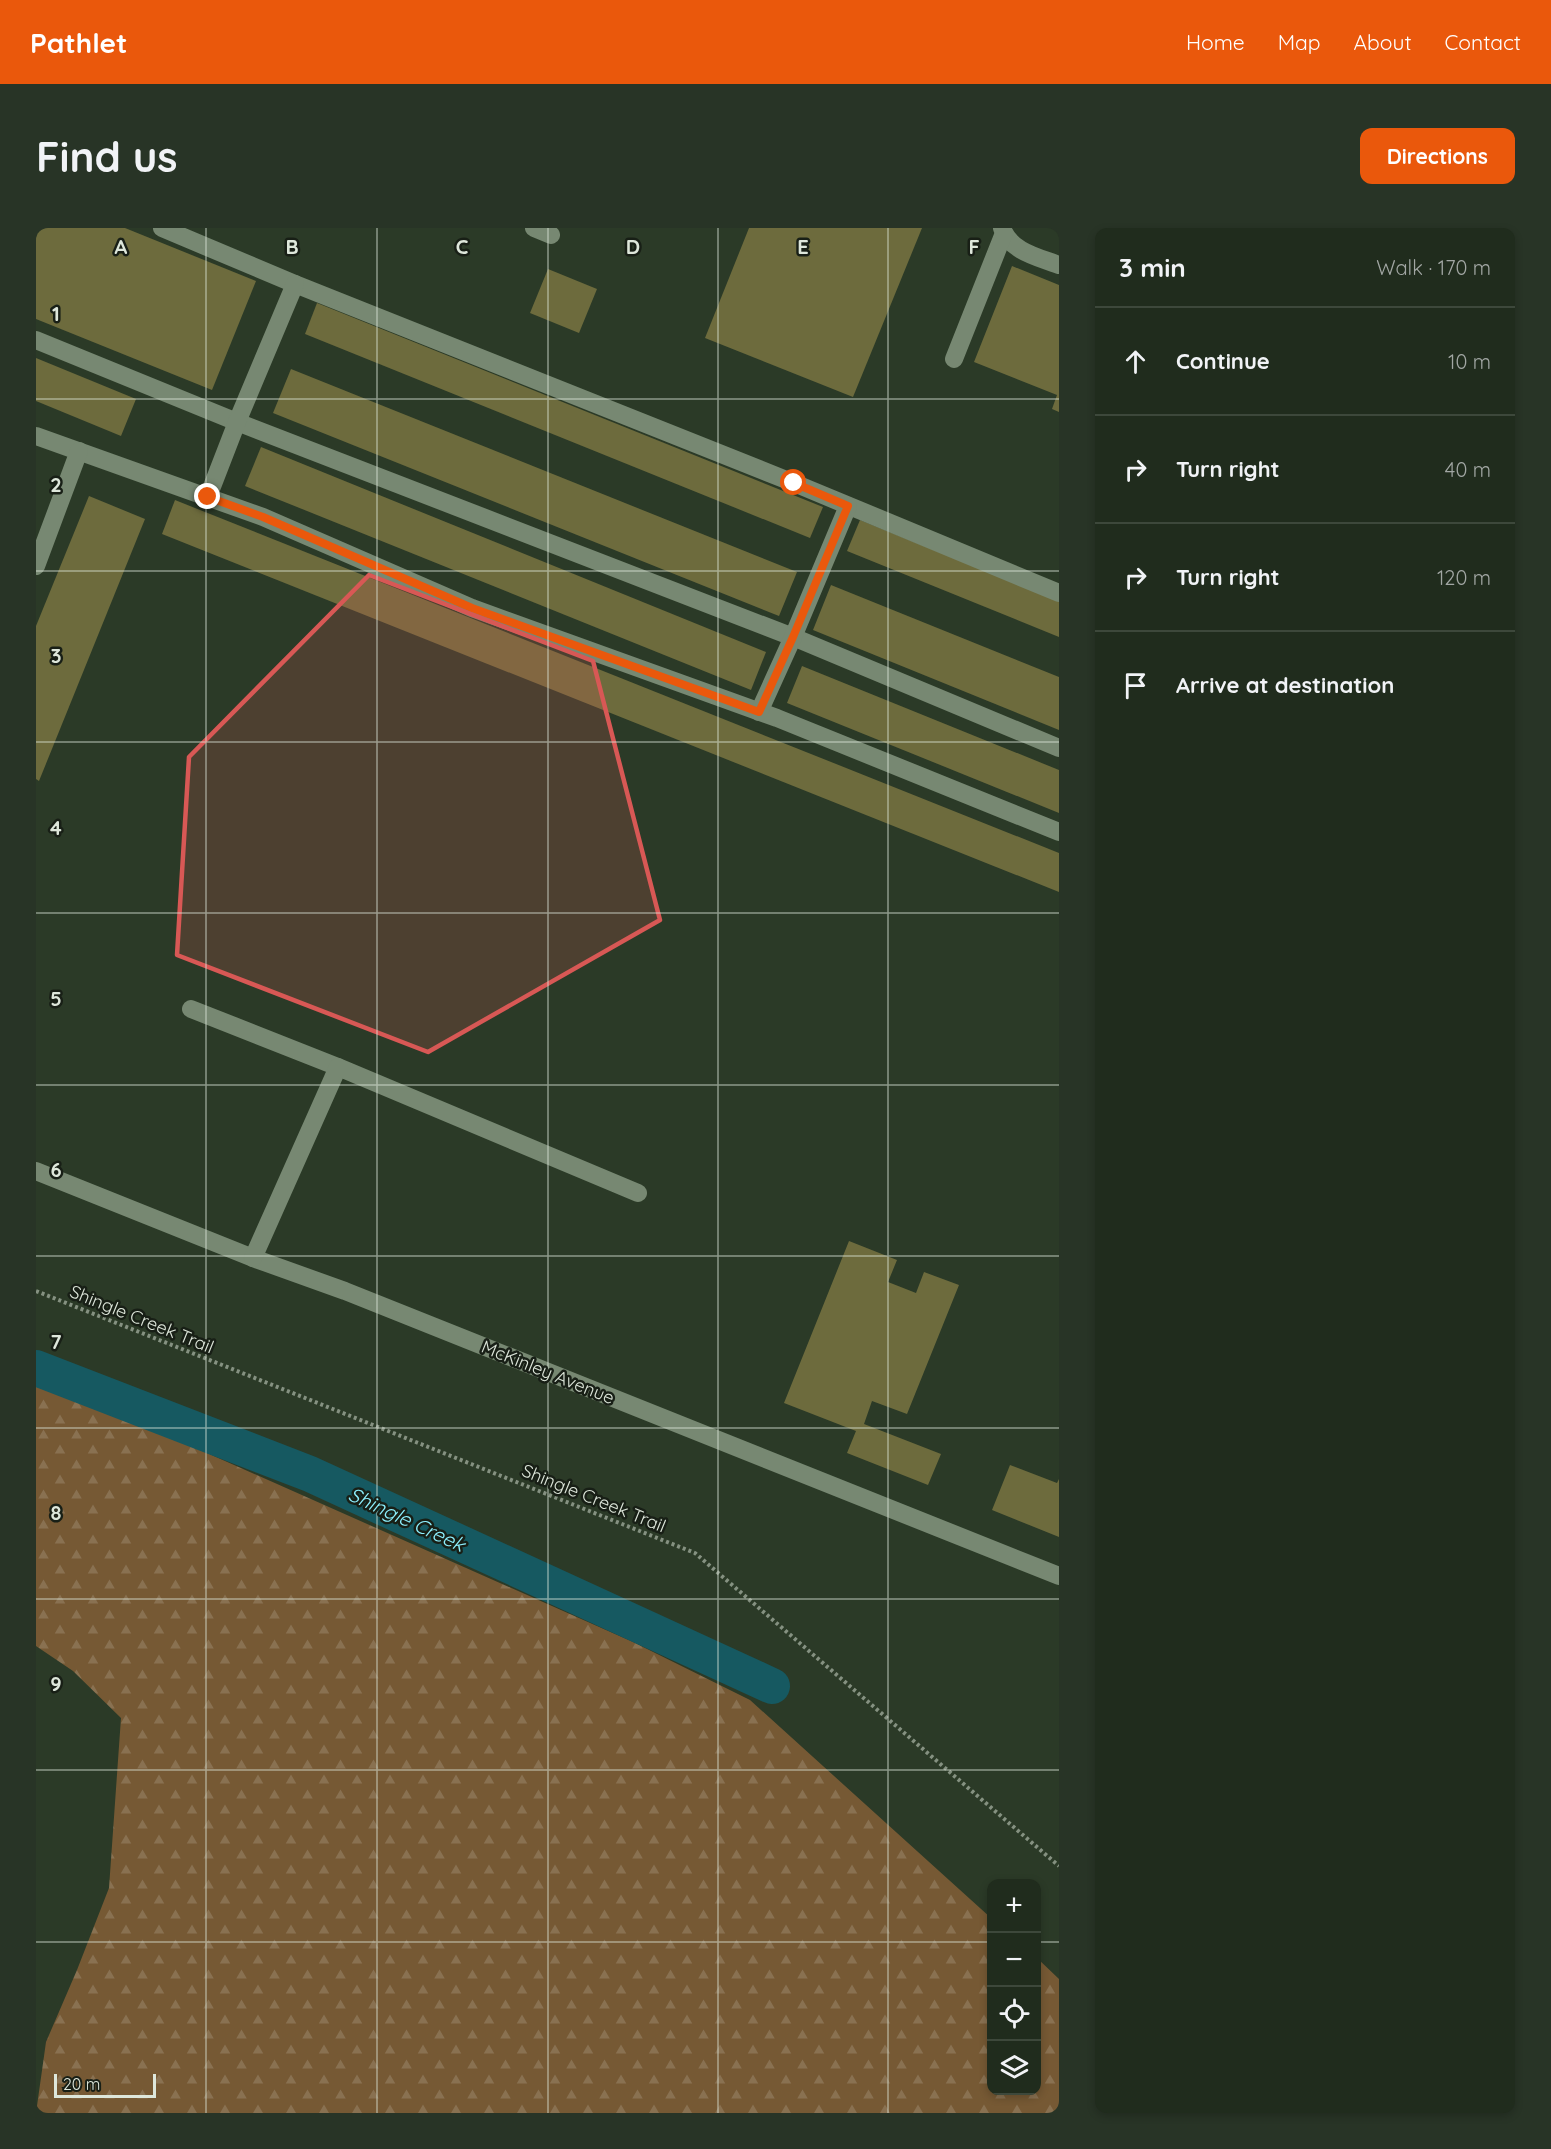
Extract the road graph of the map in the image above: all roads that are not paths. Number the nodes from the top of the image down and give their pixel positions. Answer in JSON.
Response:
{"nodes":[{"id":1,"x":162,"y":228,"type":"edge"},
{"id":2,"x":1003,"y":231,"type":"edge"},
{"id":3,"x":1059,"y":265,"type":"edge"},
{"id":4,"x":296,"y":284,"type":"junction"},
{"id":5,"x":36,"y":340,"type":"edge"},
{"id":6,"x":954,"y":359,"type":"dead end"},
{"id":7,"x":237,"y":422,"type":"junction"},
{"id":8,"x":36,"y":436,"type":"edge"},
{"id":9,"x":79,"y":451,"type":"junction"},
{"id":10,"x":208,"y":497,"type":"junction"},
{"id":11,"x":848,"y":506,"type":"junction"},
{"id":12,"x":36,"y":566,"type":"edge"},
{"id":13,"x":1059,"y":593,"type":"edge"},
{"id":14,"x":793,"y":637,"type":"junction"},
{"id":15,"x":759,"y":712,"type":"junction"},
{"id":16,"x":1059,"y":748,"type":"edge"},
{"id":17,"x":1059,"y":832,"type":"edge"},
{"id":18,"x":191,"y":1009,"type":"dead end"},
{"id":19,"x":338,"y":1067,"type":"junction"},
{"id":20,"x":36,"y":1171,"type":"edge"},
{"id":21,"x":638,"y":1193,"type":"dead end"},
{"id":22,"x":254,"y":1258,"type":"junction"},
{"id":23,"x":1059,"y":1576,"type":"edge"}],
"edges":[{"from":1,"to":4,"type":"street"},
{"from":2,"to":3,"type":"street"},
{"from":2,"to":6,"type":"street"},
{"from":4,"to":7,"type":"street"},
{"from":4,"to":11,"type":"street"},
{"from":5,"to":7,"type":"street"},
{"from":7,"to":10,"type":"street"},
{"from":7,"to":14,"type":"street"},
{"from":8,"to":9,"type":"street"},
{"from":9,"to":10,"type":"street"},
{"from":9,"to":12,"type":"street"},
{"from":10,"to":15,"type":"street"},
{"from":11,"to":13,"type":"street"},
{"from":11,"to":14,"type":"street"},
{"from":14,"to":15,"type":"street"},
{"from":14,"to":16,"type":"street"},
{"from":15,"to":17,"type":"street"},
{"from":18,"to":19,"type":"street"},
{"from":19,"to":21,"type":"street"},
{"from":19,"to":22,"type":"street"},
{"from":20,"to":22,"type":"street","name":"McKinley Avenue"},
{"from":22,"to":23,"type":"street","name":"McKinley Avenue"}]}
